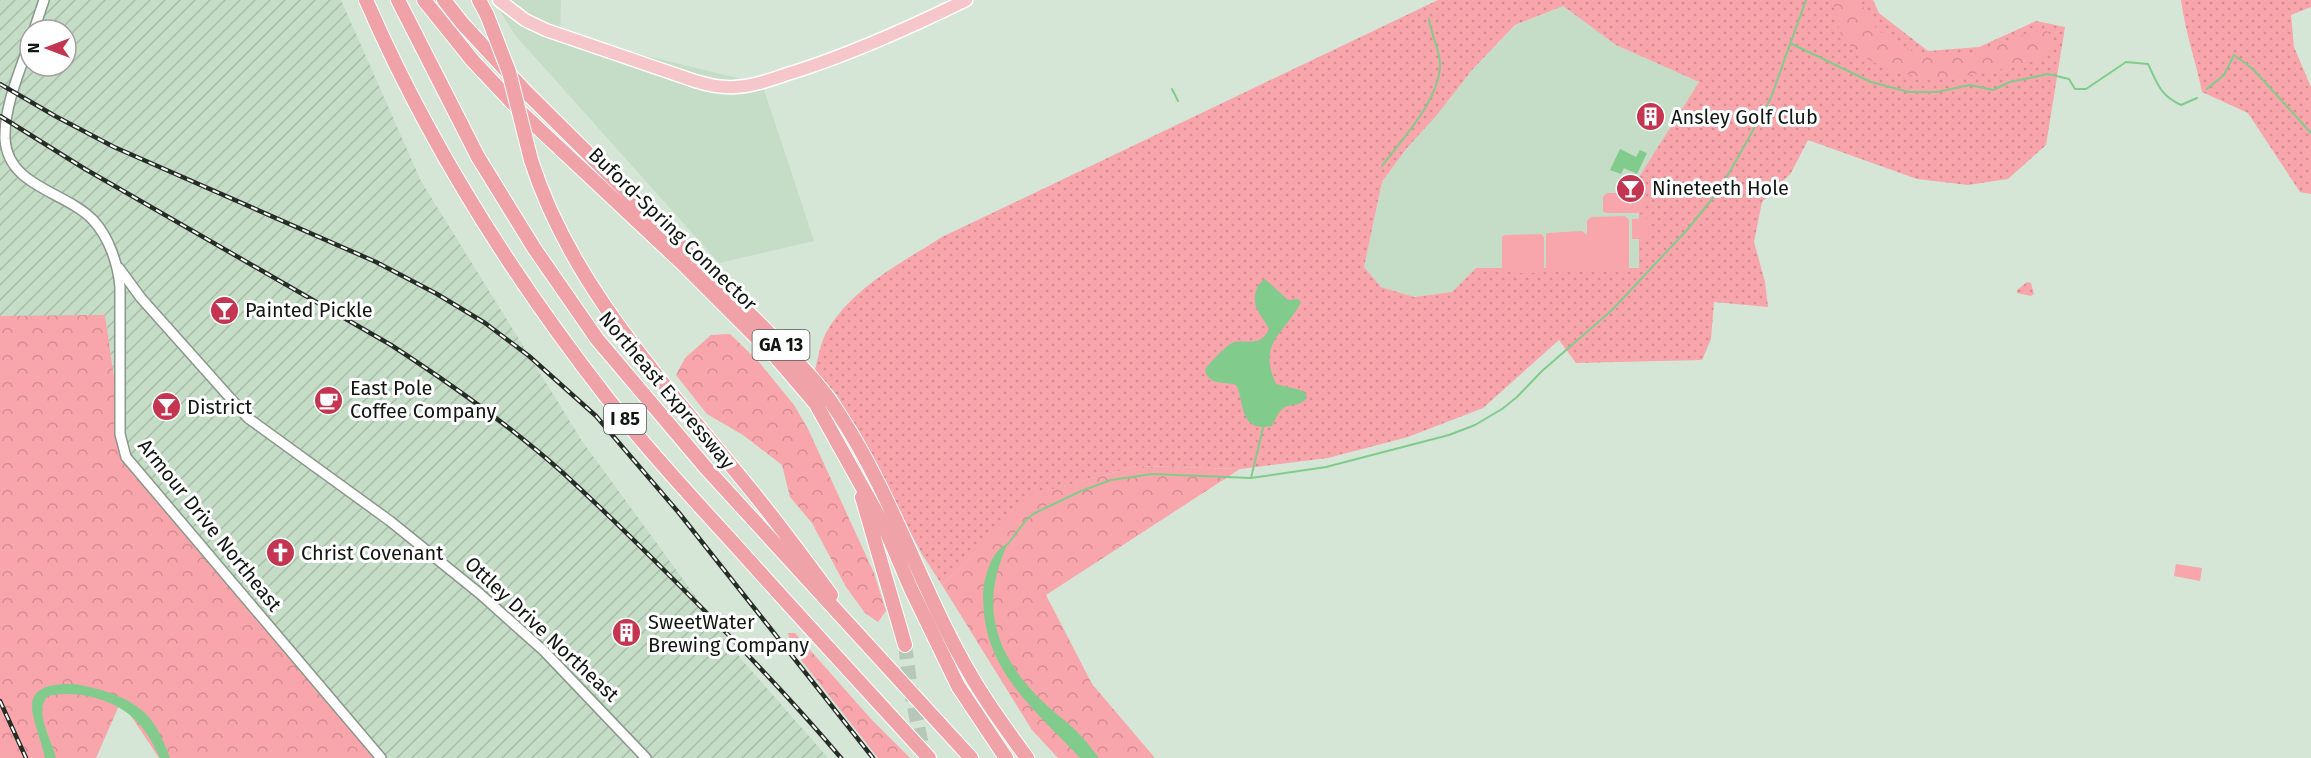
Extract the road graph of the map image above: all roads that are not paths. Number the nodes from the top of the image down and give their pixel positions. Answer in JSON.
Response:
{"nodes":[{"id":1,"x":44,"y":0,"type":"edge"},
{"id":2,"x":366,"y":0,"type":"edge"},
{"id":3,"x":398,"y":0,"type":"edge"},
{"id":4,"x":414,"y":0,"type":"edge"},
{"id":5,"x":424,"y":0,"type":"edge"},
{"id":6,"x":444,"y":0,"type":"edge"},
{"id":7,"x":479,"y":0,"type":"edge"},
{"id":8,"x":499,"y":0,"type":"edge"},
{"id":9,"x":966,"y":0,"type":"edge"},
{"id":10,"x":38,"y":18,"type":"edge"},
{"id":11,"x":18,"y":77,"type":"edge"},
{"id":12,"x":523,"y":114,"type":"junction"},
{"id":13,"x":118,"y":266,"type":"junction"},
{"id":14,"x":853,"y":466,"type":"junction"},
{"id":15,"x":905,"y":645,"type":"tunnel mouth"},
{"id":16,"x":882,"y":661,"type":"junction"},
{"id":17,"x":381,"y":758,"type":"edge"},
{"id":18,"x":646,"y":758,"type":"edge"},
{"id":19,"x":929,"y":758,"type":"edge"},
{"id":20,"x":971,"y":758,"type":"edge"},
{"id":21,"x":1006,"y":758,"type":"edge"},
{"id":22,"x":1027,"y":758,"type":"edge"}],
"edges":[{"from":1,"to":10,"type":"street"},
{"from":2,"to":19,"type":"highway","number":"I 85"},
{"from":3,"to":16,"type":"highway","name":"Northeast Expressway","number":"I 85"},
{"from":4,"to":12,"type":"highway"},
{"from":5,"to":12,"type":"highway","name":"Buford-Spring Connector","number":"GA 13"},
{"from":6,"to":22,"type":"highway","name":"Buford-Spring Connector","number":"GA 13"},
{"from":7,"to":16,"type":"highway","bridge":true},
{"from":8,"to":9,"type":"main road"},
{"from":11,"to":13,"type":"street","name":"Armour Drive Northeast"},
{"from":12,"to":14,"type":"highway","name":"Buford-Spring Connector","number":"GA 13"},
{"from":13,"to":17,"type":"street","name":"Armour Drive Northeast"},
{"from":13,"to":18,"type":"street","name":"Ottley Drive Northeast"},
{"from":14,"to":15,"type":"highway"},
{"from":14,"to":21,"type":"highway","name":"Buford-Spring Connector","number":"GA 13"},
{"from":16,"to":20,"type":"highway","name":"Northeast Expressway","number":"I 85"}]}
